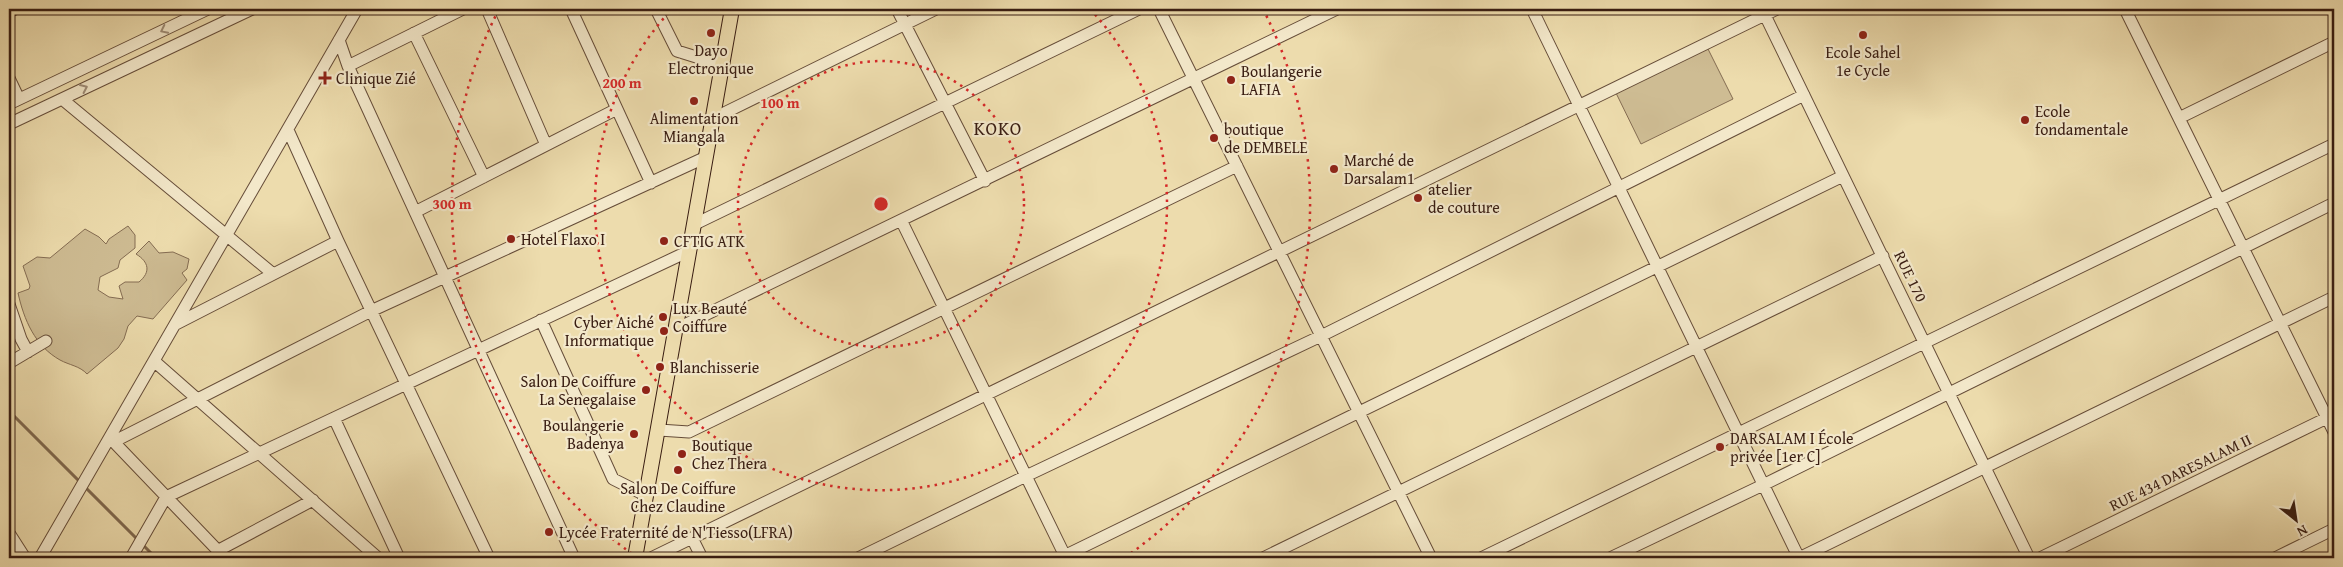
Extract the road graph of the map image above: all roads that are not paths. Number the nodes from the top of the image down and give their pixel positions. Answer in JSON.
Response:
{"nodes":[{"id":1,"x":15,"y":9,"type":"edge"},
{"id":2,"x":208,"y":9,"type":"edge"},
{"id":3,"x":252,"y":9,"type":"edge"},
{"id":4,"x":357,"y":9,"type":"edge"},
{"id":5,"x":463,"y":9,"type":"edge"},
{"id":6,"x":487,"y":9,"type":"edge"},
{"id":7,"x":571,"y":9,"type":"edge"},
{"id":8,"x":656,"y":9,"type":"edge"},
{"id":9,"x":732,"y":9,"type":"edge"},
{"id":10,"x":897,"y":9,"type":"edge"},
{"id":11,"x":936,"y":9,"type":"edge"},
{"id":12,"x":1138,"y":9,"type":"edge"},
{"id":13,"x":1159,"y":9,"type":"edge"},
{"id":14,"x":1337,"y":9,"type":"edge"},
{"id":15,"x":1532,"y":9,"type":"edge"},
{"id":16,"x":1777,"y":9,"type":"edge"},
{"id":17,"x":2125,"y":9,"type":"edge"},
{"id":18,"x":9,"y":12,"type":"edge"},
{"id":19,"x":1764,"y":12,"type":"edge"},
{"id":20,"x":905,"y":24,"type":"junction"},
{"id":21,"x":414,"y":33,"type":"junction"},
{"id":22,"x":340,"y":40,"type":"junction"},
{"id":23,"x":2334,"y":42,"type":"edge"},
{"id":24,"x":722,"y":65,"type":"junction"},
{"id":25,"x":348,"y":66,"type":"junction"},
{"id":26,"x":9,"y":78,"type":"edge"},
{"id":27,"x":1194,"y":78,"type":"junction"},
{"id":28,"x":1804,"y":95,"type":"junction"},
{"id":29,"x":62,"y":99,"type":"junction"},
{"id":30,"x":14,"y":101,"type":"edge"},
{"id":31,"x":945,"y":104,"type":"junction"},
{"id":32,"x":1579,"y":105,"type":"junction"},
{"id":33,"x":617,"y":109,"type":"junction"},
{"id":34,"x":2179,"y":118,"type":"junction"},
{"id":35,"x":712,"y":119,"type":"junction"},
{"id":36,"x":9,"y":124,"type":"edge"},
{"id":37,"x":288,"y":130,"type":"junction"},
{"id":38,"x":2334,"y":144,"type":"edge"},
{"id":39,"x":546,"y":145,"type":"junction"},
{"id":40,"x":704,"y":158,"type":"junction"},
{"id":41,"x":1237,"y":166,"type":"junction"},
{"id":42,"x":1843,"y":176,"type":"junction"},
{"id":43,"x":484,"y":177,"type":"junction"},
{"id":44,"x":984,"y":181,"type":"junction"},
{"id":45,"x":651,"y":182,"type":"junction"},
{"id":46,"x":1619,"y":188,"type":"junction"},
{"id":47,"x":2219,"y":199,"type":"junction"},
{"id":48,"x":2334,"y":203,"type":"edge"},
{"id":49,"x":415,"y":212,"type":"junction"},
{"id":50,"x":902,"y":222,"type":"junction"},
{"id":51,"x":693,"y":225,"type":"junction"},
{"id":52,"x":227,"y":235,"type":"junction"},
{"id":53,"x":338,"y":241,"type":"junction"},
{"id":54,"x":2243,"y":247,"type":"junction"},
{"id":55,"x":689,"y":251,"type":"junction"},
{"id":56,"x":1279,"y":251,"type":"junction"},
{"id":57,"x":1883,"y":256,"type":"junction"},
{"id":58,"x":1657,"y":267,"type":"junction"},
{"id":59,"x":272,"y":273,"type":"junction"},
{"id":60,"x":445,"y":277,"type":"junction"},
{"id":61,"x":2334,"y":297,"type":"edge"},
{"id":62,"x":9,"y":304,"type":"edge"},
{"id":63,"x":945,"y":310,"type":"junction"},
{"id":64,"x":371,"y":311,"type":"junction"},
{"id":65,"x":541,"y":320,"type":"junction"},
{"id":66,"x":2280,"y":323,"type":"junction"},
{"id":67,"x":176,"y":324,"type":"junction"},
{"id":68,"x":674,"y":330,"type":"junction"},
{"id":69,"x":1321,"y":336,"type":"junction"},
{"id":70,"x":46,"y":341,"type":"dead end"},
{"id":71,"x":1924,"y":343,"type":"junction"},
{"id":72,"x":1696,"y":347,"type":"junction"},
{"id":73,"x":478,"y":350,"type":"junction"},
{"id":74,"x":28,"y":352,"type":"junction"},
{"id":75,"x":154,"y":360,"type":"junction"},
{"id":76,"x":9,"y":363,"type":"edge"},
{"id":77,"x":406,"y":384,"type":"junction"},
{"id":78,"x":986,"y":394,"type":"junction"},
{"id":79,"x":1949,"y":394,"type":"junction"},
{"id":80,"x":198,"y":400,"type":"junction"},
{"id":81,"x":1359,"y":412,"type":"junction"},
{"id":82,"x":2331,"y":417,"type":"edge"},
{"id":83,"x":334,"y":418,"type":"junction"},
{"id":84,"x":659,"y":430,"type":"junction"},
{"id":85,"x":2334,"y":432,"type":"edge"},
{"id":86,"x":1738,"y":434,"type":"junction"},
{"id":87,"x":111,"y":440,"type":"junction"},
{"id":88,"x":258,"y":453,"type":"junction"},
{"id":89,"x":1985,"y":468,"type":"junction"},
{"id":90,"x":1026,"y":476,"type":"junction"},
{"id":91,"x":1763,"y":485,"type":"junction"},
{"id":92,"x":1399,"y":493,"type":"junction"},
{"id":93,"x":647,"y":496,"type":"junction"},
{"id":94,"x":166,"y":497,"type":"junction"},
{"id":95,"x":313,"y":500,"type":"junction"},
{"id":96,"x":2334,"y":529,"type":"edge"},
{"id":97,"x":9,"y":534,"type":"edge"},
{"id":98,"x":692,"y":538,"type":"junction"},
{"id":99,"x":221,"y":554,"type":"edge"},
{"id":100,"x":395,"y":557,"type":"edge"},
{"id":101,"x":1064,"y":557,"type":"edge"},
{"id":102,"x":26,"y":558,"type":"edge"},
{"id":103,"x":40,"y":558,"type":"edge"},
{"id":104,"x":131,"y":558,"type":"edge"},
{"id":105,"x":378,"y":558,"type":"edge"},
{"id":106,"x":489,"y":558,"type":"edge"},
{"id":107,"x":574,"y":558,"type":"edge"},
{"id":108,"x":635,"y":558,"type":"edge"},
{"id":109,"x":650,"y":558,"type":"edge"},
{"id":110,"x":702,"y":558,"type":"edge"},
{"id":111,"x":858,"y":558,"type":"edge"},
{"id":112,"x":1263,"y":558,"type":"edge"},
{"id":113,"x":1431,"y":558,"type":"edge"},
{"id":114,"x":1481,"y":558,"type":"edge"},
{"id":115,"x":1610,"y":558,"type":"edge"},
{"id":116,"x":1799,"y":558,"type":"edge"},
{"id":117,"x":2029,"y":558,"type":"edge"},
{"id":118,"x":2040,"y":558,"type":"edge"},
{"id":119,"x":2275,"y":558,"type":"edge"}],
"edges":[{"from":1,"to":18,"type":"street"},
{"from":2,"to":30,"type":"street","one_way":true},
{"from":29,"to":3,"type":"street","one_way":true},
{"from":4,"to":22,"type":"street"},
{"from":5,"to":21,"type":"street"},
{"from":6,"to":39,"type":"street"},
{"from":7,"to":33,"type":"street"},
{"from":8,"to":24,"type":"street"},
{"from":9,"to":24,"type":"main road"},
{"from":10,"to":20,"type":"street"},
{"from":11,"to":20,"type":"street"},
{"from":12,"to":31,"type":"street"},
{"from":13,"to":27,"type":"street"},
{"from":14,"to":27,"type":"street"},
{"from":15,"to":32,"type":"street"},
{"from":16,"to":19,"type":"street"},
{"from":17,"to":34,"type":"street"},
{"from":19,"to":28,"type":"street","name":"RUE 170"},
{"from":19,"to":32,"type":"street"},
{"from":20,"to":31,"type":"street"},
{"from":20,"to":35,"type":"street"},
{"from":21,"to":25,"type":"street"},
{"from":21,"to":43,"type":"street"},
{"from":22,"to":25,"type":"street"},
{"from":22,"to":37,"type":"street"},
{"from":23,"to":34,"type":"street"},
{"from":24,"to":35,"type":"main road"},
{"from":25,"to":49,"type":"street"},
{"from":26,"to":30,"type":"street"},
{"from":27,"to":41,"type":"street"},
{"from":27,"to":44,"type":"street"},
{"from":28,"to":42,"type":"street","name":"RUE 170"},
{"from":28,"to":46,"type":"street"},
{"from":29,"to":36,"type":"street"},
{"from":29,"to":52,"type":"street"},
{"from":31,"to":44,"type":"street"},
{"from":31,"to":51,"type":"street"},
{"from":32,"to":46,"type":"street"},
{"from":32,"to":56,"type":"street"},
{"from":33,"to":39,"type":"street"},
{"from":33,"to":45,"type":"street"},
{"from":34,"to":47,"type":"street"},
{"from":35,"to":40,"type":"main road"},
{"from":37,"to":52,"type":"street"},
{"from":37,"to":53,"type":"street"},
{"from":38,"to":47,"type":"street"},
{"from":39,"to":43,"type":"street"},
{"from":40,"to":45,"type":"street"},
{"from":40,"to":51,"type":"main road"},
{"from":41,"to":56,"type":"street"},
{"from":41,"to":63,"type":"street"},
{"from":42,"to":57,"type":"street","name":"RUE 170"},
{"from":42,"to":58,"type":"street"},
{"from":43,"to":49,"type":"street"},
{"from":44,"to":50,"type":"street"},
{"from":45,"to":60,"type":"street"},
{"from":46,"to":58,"type":"street"},
{"from":46,"to":69,"type":"street"},
{"from":47,"to":54,"type":"street"},
{"from":47,"to":71,"type":"street"},
{"from":48,"to":54,"type":"street"},
{"from":49,"to":60,"type":"street"},
{"from":50,"to":63,"type":"street"},
{"from":50,"to":68,"type":"street"},
{"from":51,"to":55,"type":"main road"},
{"from":52,"to":59,"type":"street"},
{"from":52,"to":67,"type":"street"},
{"from":53,"to":59,"type":"street"},
{"from":53,"to":64,"type":"street"},
{"from":54,"to":66,"type":"street"},
{"from":54,"to":79,"type":"street"},
{"from":55,"to":65,"type":"street"},
{"from":55,"to":68,"type":"main road"},
{"from":56,"to":69,"type":"street"},
{"from":56,"to":78,"type":"street"},
{"from":57,"to":71,"type":"street","name":"RUE 170"},
{"from":57,"to":72,"type":"street"},
{"from":58,"to":72,"type":"street"},
{"from":58,"to":81,"type":"street"},
{"from":59,"to":67,"type":"street"},
{"from":60,"to":64,"type":"street"},
{"from":60,"to":73,"type":"street"},
{"from":61,"to":66,"type":"street"},
{"from":62,"to":74,"type":"street"},
{"from":63,"to":78,"type":"street"},
{"from":63,"to":84,"type":"street"},
{"from":64,"to":77,"type":"street"},
{"from":64,"to":80,"type":"street"},
{"from":65,"to":73,"type":"street"},
{"from":65,"to":93,"type":"street"},
{"from":66,"to":82,"type":"street"},
{"from":66,"to":89,"type":"street"},
{"from":67,"to":75,"type":"street"},
{"from":68,"to":84,"type":"main road"},
{"from":69,"to":81,"type":"street"},
{"from":69,"to":90,"type":"street"},
{"from":70,"to":74,"type":"street"},
{"from":71,"to":79,"type":"street","name":"RUE 170"},
{"from":71,"to":86,"type":"street"},
{"from":72,"to":86,"type":"street"},
{"from":72,"to":92,"type":"street"},
{"from":73,"to":77,"type":"street"},
{"from":73,"to":107,"type":"street"},
{"from":74,"to":76,"type":"street"},
{"from":75,"to":80,"type":"street"},
{"from":75,"to":87,"type":"street"},
{"from":77,"to":83,"type":"street"},
{"from":77,"to":106,"type":"street"},
{"from":78,"to":90,"type":"street"},
{"from":78,"to":98,"type":"street"},
{"from":79,"to":89,"type":"street","name":"RUE 170"},
{"from":79,"to":91,"type":"street"},
{"from":80,"to":87,"type":"street"},
{"from":80,"to":88,"type":"street"},
{"from":81,"to":92,"type":"street"},
{"from":81,"to":101,"type":"street"},
{"from":82,"to":85,"type":"street"},
{"from":82,"to":118,"type":"street","name":"RUE 434 DARESALAM II"},
{"from":83,"to":88,"type":"street"},
{"from":83,"to":100,"type":"street"},
{"from":84,"to":93,"type":"main road"},
{"from":86,"to":91,"type":"street"},
{"from":86,"to":114,"type":"street"},
{"from":87,"to":94,"type":"street"},
{"from":87,"to":103,"type":"street"},
{"from":88,"to":94,"type":"street"},
{"from":88,"to":95,"type":"street"},
{"from":89,"to":116,"type":"street"},
{"from":89,"to":117,"type":"street","name":"RUE 170"},
{"from":90,"to":101,"type":"street"},
{"from":90,"to":111,"type":"street"},
{"from":91,"to":115,"type":"street"},
{"from":91,"to":116,"type":"street"},
{"from":92,"to":112,"type":"street"},
{"from":92,"to":113,"type":"street"},
{"from":93,"to":108,"type":"main road"},
{"from":94,"to":99,"type":"street"},
{"from":94,"to":104,"type":"street"},
{"from":95,"to":99,"type":"street"},
{"from":95,"to":105,"type":"street"},
{"from":96,"to":119,"type":"street"},
{"from":97,"to":102,"type":"street"},
{"from":98,"to":109,"type":"street"},
{"from":98,"to":110,"type":"street"}]}
